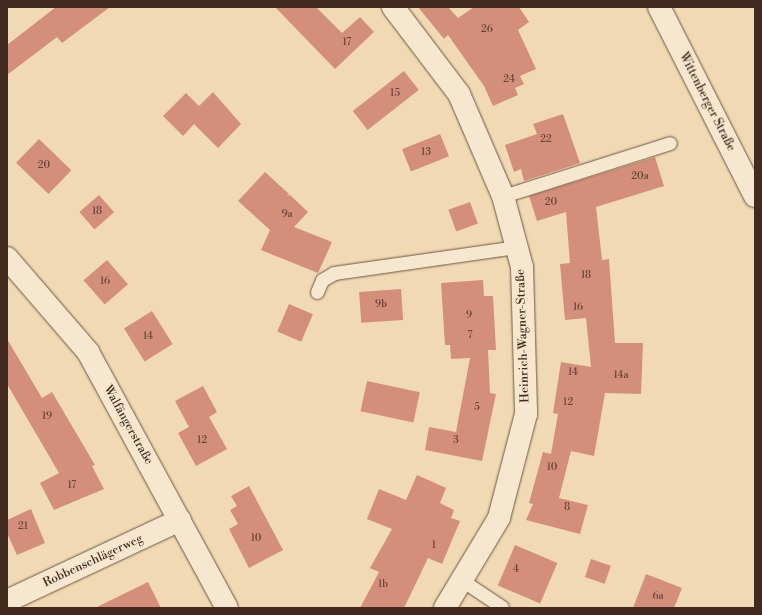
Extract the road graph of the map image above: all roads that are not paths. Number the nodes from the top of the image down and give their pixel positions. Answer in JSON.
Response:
{"nodes":[{"id":1,"x":393,"y":7,"type":"edge"},
{"id":2,"x":659,"y":7,"type":"edge"},
{"id":3,"x":670,"y":143,"type":"dead end"},
{"id":4,"x":503,"y":196,"type":"junction"},
{"id":5,"x":755,"y":196,"type":"edge"},
{"id":6,"x":517,"y":247,"type":"junction"},
{"id":7,"x":7,"y":258,"type":"edge"},
{"id":8,"x":317,"y":292,"type":"dead end"},
{"id":9,"x":180,"y":520,"type":"junction"},
{"id":10,"x":463,"y":580,"type":"junction"},
{"id":11,"x":7,"y":601,"type":"edge"},
{"id":12,"x":502,"y":607,"type":"edge"},
{"id":13,"x":227,"y":608,"type":"edge"},
{"id":14,"x":444,"y":608,"type":"edge"}],
"edges":[{"from":1,"to":4,"type":"street","name":"Heinrich-Wagner-Straße"},
{"from":2,"to":5,"type":"street","name":"Wittenberger Straße"},
{"from":3,"to":4,"type":"lane"},
{"from":4,"to":6,"type":"street","name":"Heinrich-Wagner-Straße"},
{"from":6,"to":8,"type":"lane"},
{"from":6,"to":10,"type":"street","name":"Heinrich-Wagner-Straße"},
{"from":7,"to":9,"type":"street","name":"Walfängerstraße"},
{"from":9,"to":11,"type":"street","name":"Robbenschlägerweg"},
{"from":9,"to":13,"type":"street","name":"Walfängerstraße"},
{"from":10,"to":12,"type":"lane"},
{"from":10,"to":14,"type":"street","name":"Heinrich-Wagner-Straße"}]}
